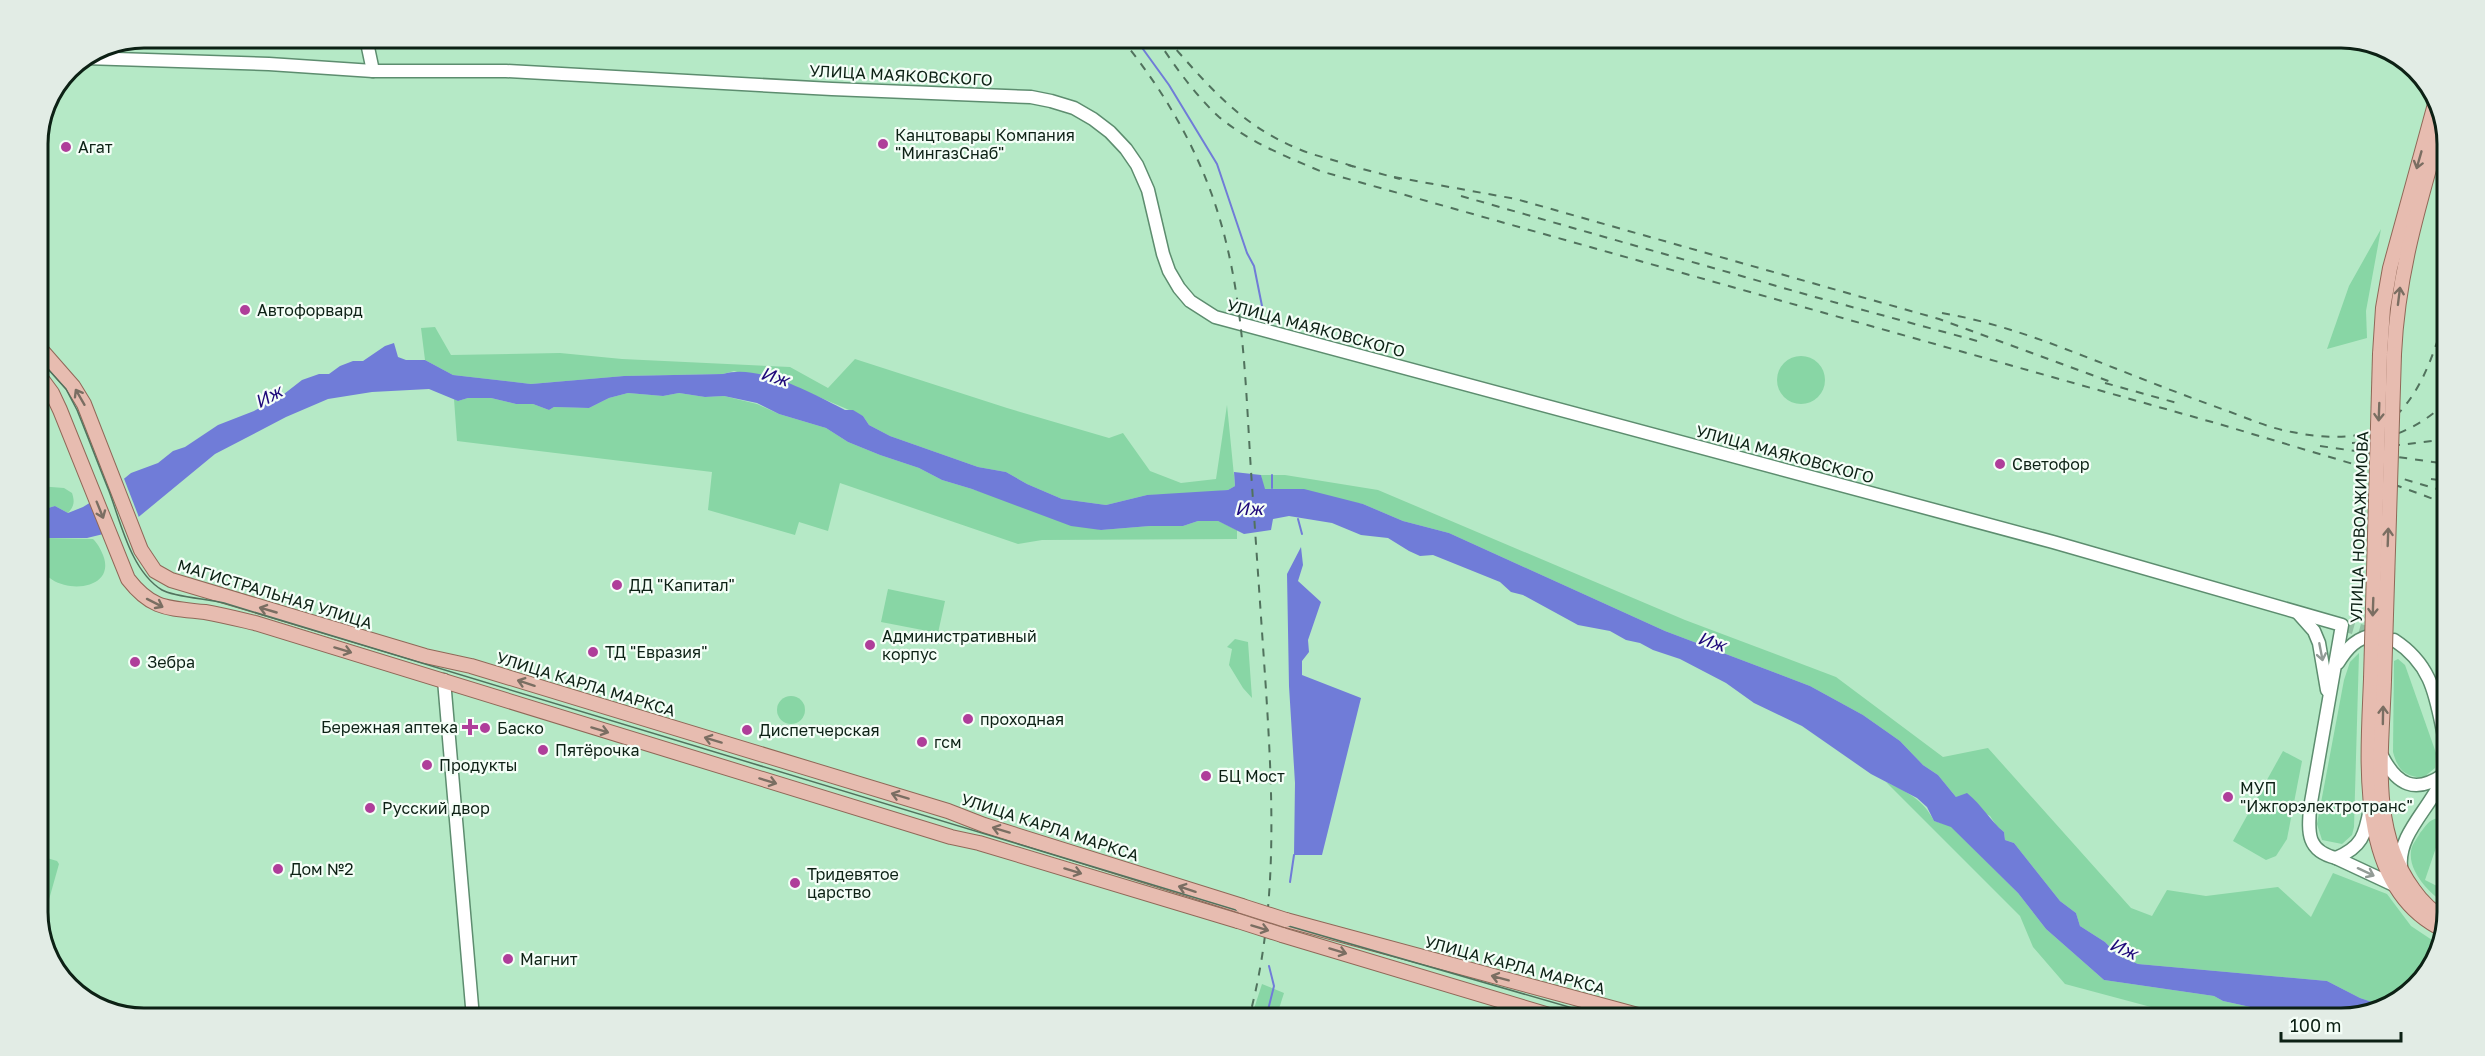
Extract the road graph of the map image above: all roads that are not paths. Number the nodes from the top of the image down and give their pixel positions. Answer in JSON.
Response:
{"nodes":[{"id":1,"x":368,"y":48,"type":"edge"},
{"id":2,"x":101,"y":59,"type":"edge"},
{"id":3,"x":374,"y":71,"type":"junction"},
{"id":4,"x":2432,"y":114,"type":"edge"},
{"id":5,"x":2437,"y":141,"type":"edge"},
{"id":6,"x":2387,"y":354,"type":"junction"},
{"id":7,"x":48,"y":358,"type":"edge"},
{"id":8,"x":48,"y":388,"type":"edge"},
{"id":9,"x":2297,"y":612,"type":"junction"},
{"id":10,"x":2375,"y":634,"type":"dead end"},
{"id":11,"x":2394,"y":640,"type":"dead end"},
{"id":12,"x":443,"y":661,"type":"junction"},
{"id":13,"x":2334,"y":669,"type":"junction"},
{"id":14,"x":2377,"y":679,"type":"junction"},
{"id":15,"x":444,"y":680,"type":"junction"},
{"id":16,"x":2328,"y":698,"type":"junction"},
{"id":17,"x":2437,"y":703,"type":"edge"},
{"id":18,"x":2382,"y":756,"type":"junction"},
{"id":19,"x":2437,"y":777,"type":"edge"},
{"id":20,"x":2437,"y":788,"type":"edge"},
{"id":21,"x":2371,"y":808,"type":"junction"},
{"id":22,"x":956,"y":813,"type":"junction"},
{"id":23,"x":951,"y":837,"type":"junction"},
{"id":24,"x":2336,"y":858,"type":"junction"},
{"id":25,"x":2401,"y":871,"type":"junction"},
{"id":26,"x":2396,"y":886,"type":"junction"},
{"id":27,"x":2437,"y":912,"type":"edge"},
{"id":28,"x":2436,"y":925,"type":"edge"},
{"id":29,"x":472,"y":1008,"type":"edge"},
{"id":30,"x":1525,"y":1008,"type":"edge"},
{"id":31,"x":1612,"y":1008,"type":"edge"}],
"edges":[{"from":1,"to":3,"type":"main road"},
{"from":2,"to":3,"type":"main road","name":"УЛИЦА МАЯКОВСКОГО"},
{"from":3,"to":9,"type":"main road","name":"УЛИЦА МАЯКОВСКОГО"},
{"from":4,"to":6,"type":"main road","name":"УЛИЦА НОВОАЖИМОВА","one_way":true},
{"from":6,"to":5,"type":"main road","name":"УЛИЦА НОВОАЖИМОВА","one_way":true},
{"from":6,"to":14,"type":"main road","name":"УЛИЦА НОВОАЖИМОВА","bridge":true},
{"from":12,"to":7,"type":"main road","name":"МАГИСТРАЛЬНАЯ УЛИЦА","one_way":true},
{"from":8,"to":15,"type":"main road","name":"МАГИСТРАЛЬНАЯ УЛИЦА","one_way":true},
{"from":9,"to":13,"type":"main road","name":"УЛИЦА МАЯКОВСКОГО"},
{"from":9,"to":16,"type":"main road","one_way":true},
{"from":10,"to":13,"type":"main road"},
{"from":11,"to":17,"type":"main road"},
{"from":12,"to":15,"type":"main road"},
{"from":22,"to":12,"type":"main road","name":"УЛИЦА КАРЛА МАРКСА","one_way":true},
{"from":13,"to":16,"type":"main road"},
{"from":18,"to":14,"type":"main road","name":"УЛИЦА НОВОАЖИМОВА","one_way":true},
{"from":14,"to":21,"type":"main road","name":"УЛИЦА НОВОАЖИМОВА"},
{"from":15,"to":23,"type":"main road","name":"УЛИЦА КАРЛА МАРКСА","one_way":true},
{"from":15,"to":29,"type":"main road"},
{"from":16,"to":24,"type":"main road"},
{"from":18,"to":19,"type":"main road"},
{"from":18,"to":25,"type":"main road","name":"УЛИЦА НОВОАЖИМОВА"},
{"from":20,"to":25,"type":"main road"},
{"from":21,"to":24,"type":"main road"},
{"from":21,"to":26,"type":"main road","name":"УЛИЦА НОВОАЖИМОВА"},
{"from":22,"to":23,"type":"main road"},
{"from":31,"to":22,"type":"main road","name":"УЛИЦА КАРЛА МАРКСА","one_way":true,"bridge":true},
{"from":23,"to":30,"type":"main road","name":"УЛИЦА КАРЛА МАРКСА","one_way":true,"bridge":true},
{"from":24,"to":26,"type":"main road","one_way":true},
{"from":25,"to":27,"type":"main road","name":"УЛИЦА НОВОАЖИМОВА"},
{"from":26,"to":28,"type":"main road","name":"УЛИЦА НОВОАЖИМОВА"}]}
